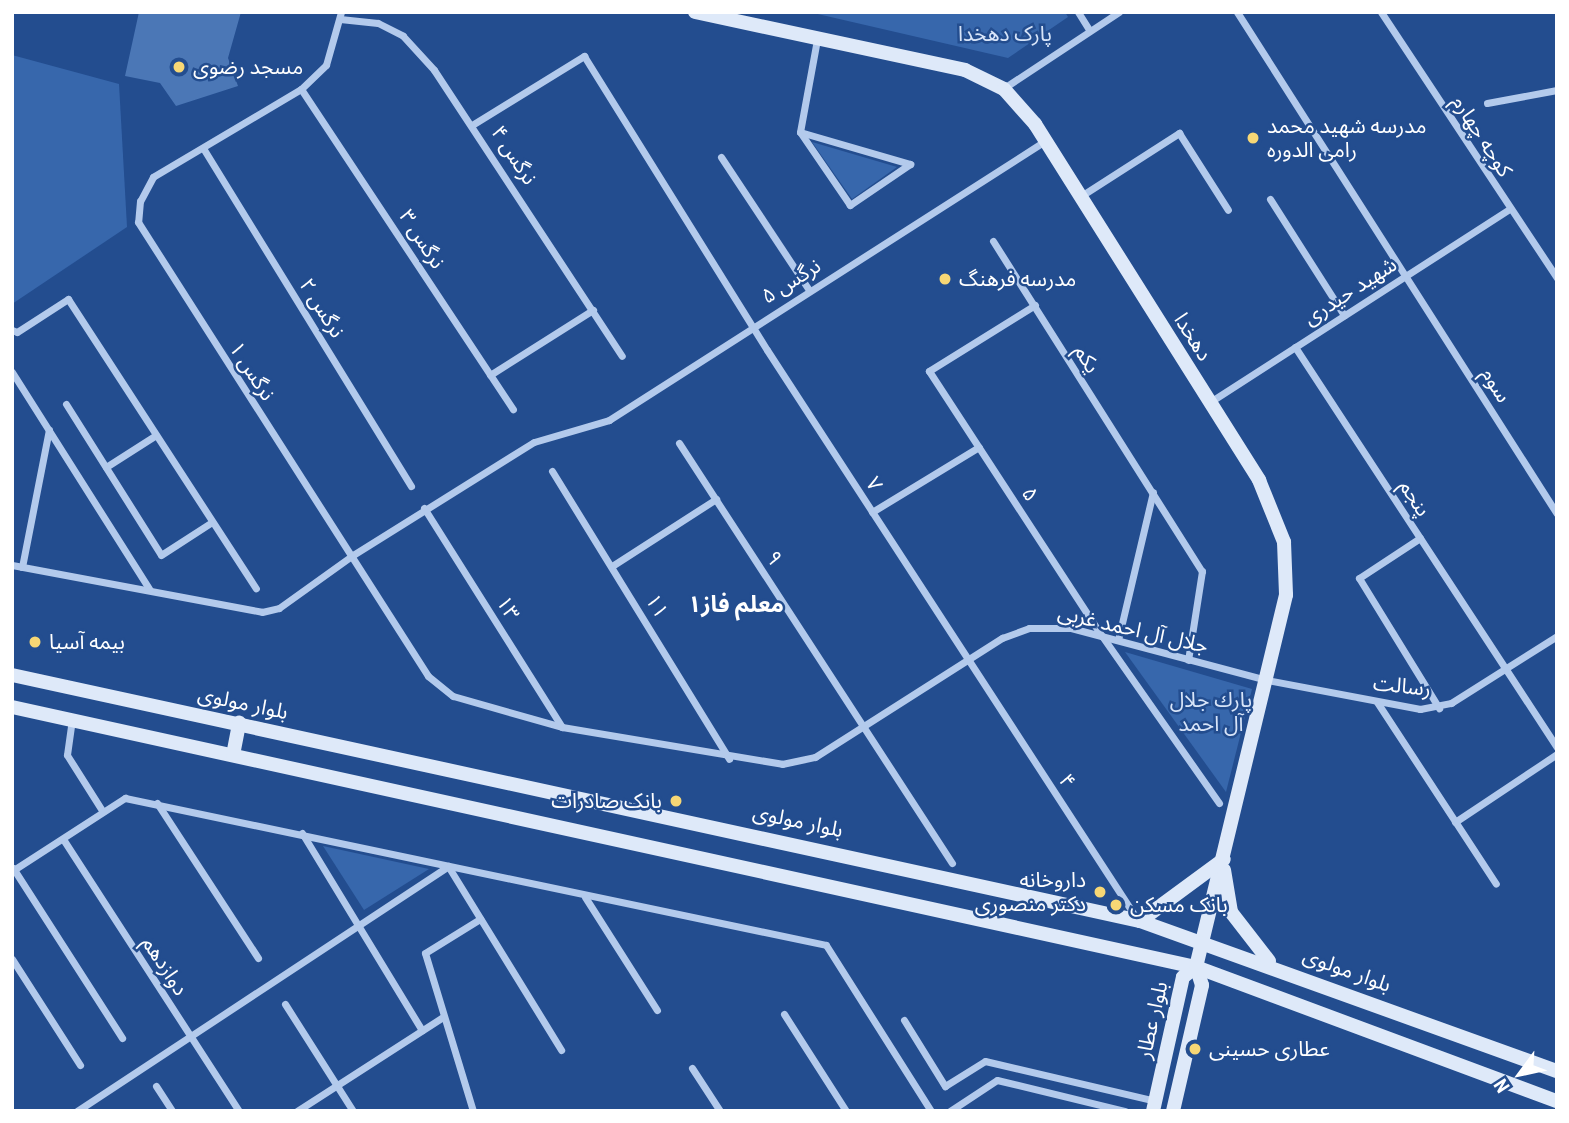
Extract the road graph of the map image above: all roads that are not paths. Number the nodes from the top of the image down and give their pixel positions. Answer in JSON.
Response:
{"nodes":[{"id":1,"x":695,"y":12,"type":"edge"},
{"id":2,"x":1078,"y":12,"type":"edge"},
{"id":3,"x":1119,"y":12,"type":"edge"},
{"id":4,"x":1237,"y":12,"type":"edge"},
{"id":5,"x":1381,"y":12,"type":"edge"},
{"id":6,"x":341,"y":16,"type":"edge"},
{"id":7,"x":1090,"y":31,"type":"junction"},
{"id":8,"x":817,"y":38,"type":"junction"},
{"id":9,"x":301,"y":89,"type":"junction"},
{"id":10,"x":1004,"y":89,"type":"junction"},
{"id":11,"x":1557,"y":90,"type":"edge"},
{"id":12,"x":1487,"y":103,"type":"dead end"},
{"id":13,"x":472,"y":124,"type":"junction"},
{"id":14,"x":800,"y":132,"type":"junction"},
{"id":15,"x":1045,"y":141,"type":"junction"},
{"id":16,"x":203,"y":148,"type":"junction"},
{"id":17,"x":721,"y":157,"type":"dead end"},
{"id":18,"x":1080,"y":197,"type":"junction"},
{"id":19,"x":1270,"y":199,"type":"dead end"},
{"id":20,"x":1508,"y":208,"type":"junction"},
{"id":21,"x":1228,"y":210,"type":"dead end"},
{"id":22,"x":993,"y":241,"type":"dead end"},
{"id":23,"x":1406,"y":275,"type":"junction"},
{"id":24,"x":1557,"y":278,"type":"edge"},
{"id":25,"x":809,"y":290,"type":"junction"},
{"id":26,"x":1035,"y":305,"type":"junction"},
{"id":27,"x":593,"y":310,"type":"junction"},
{"id":28,"x":1344,"y":315,"type":"junction"},
{"id":29,"x":752,"y":325,"type":"junction"},
{"id":30,"x":12,"y":330,"type":"edge"},
{"id":31,"x":1295,"y":347,"type":"junction"},
{"id":32,"x":622,"y":356,"type":"dead end"},
{"id":33,"x":12,"y":372,"type":"edge"},
{"id":34,"x":490,"y":375,"type":"junction"},
{"id":35,"x":1210,"y":402,"type":"junction"},
{"id":36,"x":66,"y":404,"type":"dead end"},
{"id":37,"x":513,"y":409,"type":"dead end"},
{"id":38,"x":49,"y":430,"type":"junction"},
{"id":39,"x":156,"y":435,"type":"junction"},
{"id":40,"x":679,"y":443,"type":"dead end"},
{"id":41,"x":979,"y":447,"type":"junction"},
{"id":42,"x":106,"y":467,"type":"junction"},
{"id":43,"x":552,"y":471,"type":"dead end"},
{"id":44,"x":411,"y":486,"type":"dead end"},
{"id":45,"x":1153,"y":492,"type":"junction"},
{"id":46,"x":716,"y":499,"type":"junction"},
{"id":47,"x":424,"y":508,"type":"junction"},
{"id":48,"x":872,"y":512,"type":"junction"},
{"id":49,"x":1557,"y":514,"type":"edge"},
{"id":50,"x":212,"y":522,"type":"junction"},
{"id":51,"x":1420,"y":538,"type":"junction"},
{"id":52,"x":353,"y":555,"type":"junction"},
{"id":53,"x":12,"y":565,"type":"edge"},
{"id":54,"x":612,"y":566,"type":"junction"},
{"id":55,"x":22,"y":567,"type":"junction"},
{"id":56,"x":256,"y":588,"type":"dead end"},
{"id":57,"x":149,"y":589,"type":"junction"},
{"id":58,"x":1102,"y":636,"type":"junction"},
{"id":59,"x":1557,"y":636,"type":"edge"},
{"id":60,"x":1118,"y":640,"type":"junction"},
{"id":61,"x":1188,"y":660,"type":"junction"},
{"id":62,"x":967,"y":661,"type":"junction"},
{"id":63,"x":1506,"y":668,"type":"junction"},
{"id":64,"x":12,"y":675,"type":"edge"},
{"id":65,"x":1267,"y":680,"type":"junction"},
{"id":66,"x":1377,"y":702,"type":"junction"},
{"id":67,"x":12,"y":707,"type":"edge"},
{"id":68,"x":1439,"y":708,"type":"junction"},
{"id":69,"x":72,"y":719,"type":"junction"},
{"id":70,"x":239,"y":723,"type":"junction"},
{"id":71,"x":562,"y":727,"type":"junction"},
{"id":72,"x":862,"y":728,"type":"junction"},
{"id":73,"x":1557,"y":747,"type":"edge"},
{"id":74,"x":1557,"y":754,"type":"edge"},
{"id":75,"x":233,"y":755,"type":"junction"},
{"id":76,"x":816,"y":757,"type":"joint"},
{"id":77,"x":729,"y":759,"type":"junction"},
{"id":78,"x":157,"y":803,"type":"junction"},
{"id":79,"x":1219,"y":803,"type":"dead end"},
{"id":80,"x":103,"y":812,"type":"junction"},
{"id":81,"x":1455,"y":822,"type":"junction"},
{"id":82,"x":302,"y":833,"type":"junction"},
{"id":83,"x":63,"y":839,"type":"junction"},
{"id":84,"x":1224,"y":859,"type":"junction"},
{"id":85,"x":952,"y":863,"type":"dead end"},
{"id":86,"x":448,"y":866,"type":"junction"},
{"id":87,"x":13,"y":870,"type":"edge"},
{"id":88,"x":1496,"y":884,"type":"dead end"},
{"id":89,"x":585,"y":897,"type":"junction"},
{"id":90,"x":480,"y":919,"type":"junction"},
{"id":91,"x":1139,"y":920,"type":"junction"},
{"id":92,"x":358,"y":923,"type":"junction"},
{"id":93,"x":1202,"y":939,"type":"junction"},
{"id":94,"x":258,"y":958,"type":"dead end"},
{"id":95,"x":12,"y":959,"type":"edge"},
{"id":96,"x":1272,"y":965,"type":"junction"},
{"id":97,"x":1196,"y":967,"type":"junction"},
{"id":98,"x":285,"y":1004,"type":"dead end"},
{"id":99,"x":657,"y":1010,"type":"dead end"},
{"id":100,"x":784,"y":1014,"type":"dead end"},
{"id":101,"x":443,"y":1017,"type":"junction"},
{"id":102,"x":904,"y":1020,"type":"dead end"},
{"id":103,"x":422,"y":1030,"type":"junction"},
{"id":104,"x":190,"y":1036,"type":"junction"},
{"id":105,"x":122,"y":1038,"type":"dead end"},
{"id":106,"x":561,"y":1050,"type":"dead end"},
{"id":107,"x":80,"y":1065,"type":"dead end"},
{"id":108,"x":692,"y":1068,"type":"dead end"},
{"id":109,"x":1557,"y":1071,"type":"edge"},
{"id":110,"x":336,"y":1085,"type":"junction"},
{"id":111,"x":156,"y":1086,"type":"dead end"},
{"id":112,"x":1084,"y":1101,"type":"junction"},
{"id":113,"x":1557,"y":1101,"type":"edge"},
{"id":114,"x":1154,"y":1106,"type":"edge"},
{"id":115,"x":77,"y":1111,"type":"edge"},
{"id":116,"x":172,"y":1111,"type":"edge"},
{"id":117,"x":239,"y":1111,"type":"edge"},
{"id":118,"x":297,"y":1111,"type":"edge"},
{"id":119,"x":353,"y":1111,"type":"edge"},
{"id":120,"x":473,"y":1111,"type":"edge"},
{"id":121,"x":720,"y":1111,"type":"edge"},
{"id":122,"x":846,"y":1111,"type":"edge"},
{"id":123,"x":931,"y":1111,"type":"edge"},
{"id":124,"x":950,"y":1111,"type":"edge"},
{"id":125,"x":1081,"y":1111,"type":"edge"},
{"id":126,"x":1125,"y":1111,"type":"edge"},
{"id":127,"x":1172,"y":1111,"type":"edge"}],
"edges":[{"from":1,"to":8,"type":"street","name":"دهخدا"},
{"from":2,"to":7,"type":"street"},
{"from":3,"to":7,"type":"street"},
{"from":4,"to":23,"type":"street","name":"سوم"},
{"from":5,"to":20,"type":"street","name":"کوچه چهارم"},
{"from":6,"to":9,"type":"street"},
{"from":6,"to":13,"type":"street","name":"نرگس ۴"},
{"from":7,"to":10,"type":"street"},
{"from":8,"to":10,"type":"street","name":"دهخدا"},
{"from":8,"to":14,"type":"street"},
{"from":9,"to":16,"type":"street"},
{"from":9,"to":34,"type":"street","name":"نرگس ۳"},
{"from":10,"to":15,"type":"street","name":"دهخدا"},
{"from":11,"to":12,"type":"street"},
{"from":13,"to":27,"type":"street","name":"نرگس ۴"},
{"from":13,"to":29,"type":"street","name":"نرگس ۵"},
{"from":14,"to":14,"type":"street"},
{"from":15,"to":18,"type":"street","name":"دهخدا"},
{"from":15,"to":25,"type":"street","name":"نرگس ۵"},
{"from":16,"to":44,"type":"street","name":"نرگس ۲"},
{"from":16,"to":52,"type":"street","name":"نرگس ۱"},
{"from":17,"to":25,"type":"street"},
{"from":18,"to":21,"type":"street"},
{"from":18,"to":35,"type":"street","name":"دهخدا"},
{"from":19,"to":28,"type":"street"},
{"from":20,"to":23,"type":"street","name":"شهید حیدری"},
{"from":20,"to":24,"type":"street","name":"کوچه چهارم"},
{"from":22,"to":26,"type":"street","name":"یکم"},
{"from":23,"to":28,"type":"street","name":"شهید حیدری"},
{"from":23,"to":49,"type":"street","name":"سوم"},
{"from":25,"to":29,"type":"street","name":"نرگس ۵"},
{"from":26,"to":41,"type":"street","name":"۵"},
{"from":26,"to":45,"type":"street","name":"یکم"},
{"from":27,"to":32,"type":"street","name":"نرگس ۴"},
{"from":27,"to":34,"type":"street"},
{"from":28,"to":31,"type":"street","name":"شهید حیدری"},
{"from":29,"to":47,"type":"street"},
{"from":29,"to":48,"type":"street","name":"۷"},
{"from":30,"to":39,"type":"street"},
{"from":31,"to":35,"type":"street","name":"شهید حیدری"},
{"from":31,"to":51,"type":"street","name":"پنجم"},
{"from":33,"to":38,"type":"street"},
{"from":34,"to":37,"type":"street","name":"نرگس ۳"},
{"from":35,"to":65,"type":"street","name":"دهخدا"},
{"from":36,"to":42,"type":"street"},
{"from":38,"to":55,"type":"street"},
{"from":38,"to":57,"type":"street"},
{"from":39,"to":42,"type":"street"},
{"from":39,"to":50,"type":"street"},
{"from":40,"to":46,"type":"street","name":"۹"},
{"from":41,"to":48,"type":"street"},
{"from":41,"to":58,"type":"street","name":"۵"},
{"from":42,"to":50,"type":"street"},
{"from":43,"to":54,"type":"street","name":"۱۱"},
{"from":45,"to":60,"type":"street"},
{"from":45,"to":61,"type":"street","name":"یکم"},
{"from":46,"to":54,"type":"street"},
{"from":46,"to":72,"type":"street","name":"۹"},
{"from":47,"to":52,"type":"street"},
{"from":47,"to":71,"type":"street","name":"۱۳"},
{"from":48,"to":62,"type":"street","name":"۷"},
{"from":50,"to":56,"type":"street"},
{"from":51,"to":63,"type":"street","name":"پنجم"},
{"from":51,"to":68,"type":"street"},
{"from":52,"to":57,"type":"street"},
{"from":52,"to":71,"type":"street","name":"نرگس ۱"},
{"from":53,"to":55,"type":"street"},
{"from":54,"to":77,"type":"street","name":"۱۱"},
{"from":55,"to":57,"type":"street"},
{"from":58,"to":60,"type":"street","name":"جلال آل احمد غربی"},
{"from":58,"to":62,"type":"street","name":"جلال آل احمد غربی"},
{"from":58,"to":79,"type":"street","name":"۵"},
{"from":59,"to":63,"type":"street","name":"رسالت"},
{"from":60,"to":61,"type":"street","name":"جلال آل احمد غربی"},
{"from":61,"to":65,"type":"street","name":"جلال آل احمد غربی"},
{"from":62,"to":72,"type":"street","name":"جلال آل احمد غربی"},
{"from":62,"to":91,"type":"street","name":"۴"},
{"from":63,"to":68,"type":"street","name":"رسالت"},
{"from":63,"to":73,"type":"street","name":"پنجم"},
{"from":64,"to":70,"type":"street","name":"بلوار مولوی"},
{"from":65,"to":66,"type":"street","name":"رسالت"},
{"from":65,"to":84,"type":"street","name":"دهخدا"},
{"from":66,"to":68,"type":"street","name":"رسالت"},
{"from":66,"to":81,"type":"street"},
{"from":67,"to":69,"type":"street"},
{"from":69,"to":75,"type":"street"},
{"from":69,"to":80,"type":"street"},
{"from":70,"to":75,"type":"street"},
{"from":70,"to":91,"type":"street","name":"بلوار مولوی"},
{"from":71,"to":77,"type":"street","name":"نرگس ۱"},
{"from":72,"to":76,"type":"street","name":"جلال آل احمد غربی"},
{"from":72,"to":85,"type":"street","name":"۹"},
{"from":74,"to":81,"type":"street"},
{"from":75,"to":97,"type":"street"},
{"from":76,"to":77,"type":"street","name":"نرگس ۱"},
{"from":78,"to":80,"type":"street"},
{"from":78,"to":82,"type":"street"},
{"from":78,"to":94,"type":"street"},
{"from":80,"to":83,"type":"street"},
{"from":81,"to":88,"type":"street"},
{"from":82,"to":86,"type":"street"},
{"from":82,"to":92,"type":"street"},
{"from":83,"to":87,"type":"street"},
{"from":83,"to":104,"type":"street","name":"دوازدهم"},
{"from":84,"to":91,"type":"street"},
{"from":84,"to":93,"type":"street","name":"دهخدا"},
{"from":84,"to":96,"type":"street"},
{"from":86,"to":89,"type":"street"},
{"from":86,"to":90,"type":"street"},
{"from":86,"to":92,"type":"street"},
{"from":87,"to":105,"type":"street"},
{"from":89,"to":99,"type":"street"},
{"from":89,"to":123,"type":"street"},
{"from":90,"to":101,"type":"street"},
{"from":90,"to":106,"type":"street"},
{"from":91,"to":93,"type":"street","name":"بلوار مولوی"},
{"from":92,"to":103,"type":"street"},
{"from":92,"to":104,"type":"street"},
{"from":93,"to":96,"type":"street","name":"بلوار مولوی"},
{"from":93,"to":97,"type":"street","name":"دهخدا"},
{"from":95,"to":107,"type":"street"},
{"from":96,"to":109,"type":"street","name":"بلوار مولوی"},
{"from":97,"to":113,"type":"street"},
{"from":97,"to":114,"type":"street","name":"بلوار عطار"},
{"from":97,"to":127,"type":"street","name":"بلوار عطار"},
{"from":98,"to":110,"type":"street"},
{"from":100,"to":122,"type":"street"},
{"from":101,"to":103,"type":"street"},
{"from":101,"to":120,"type":"street"},
{"from":102,"to":114,"type":"street"},
{"from":103,"to":110,"type":"street"},
{"from":104,"to":115,"type":"street"},
{"from":104,"to":117,"type":"street","name":"دوازدهم"},
{"from":108,"to":121,"type":"street"},
{"from":110,"to":118,"type":"street"},
{"from":110,"to":119,"type":"street"},
{"from":111,"to":116,"type":"street"},
{"from":112,"to":124,"type":"street"},
{"from":112,"to":125,"type":"street"},
{"from":112,"to":126,"type":"street"}]}
